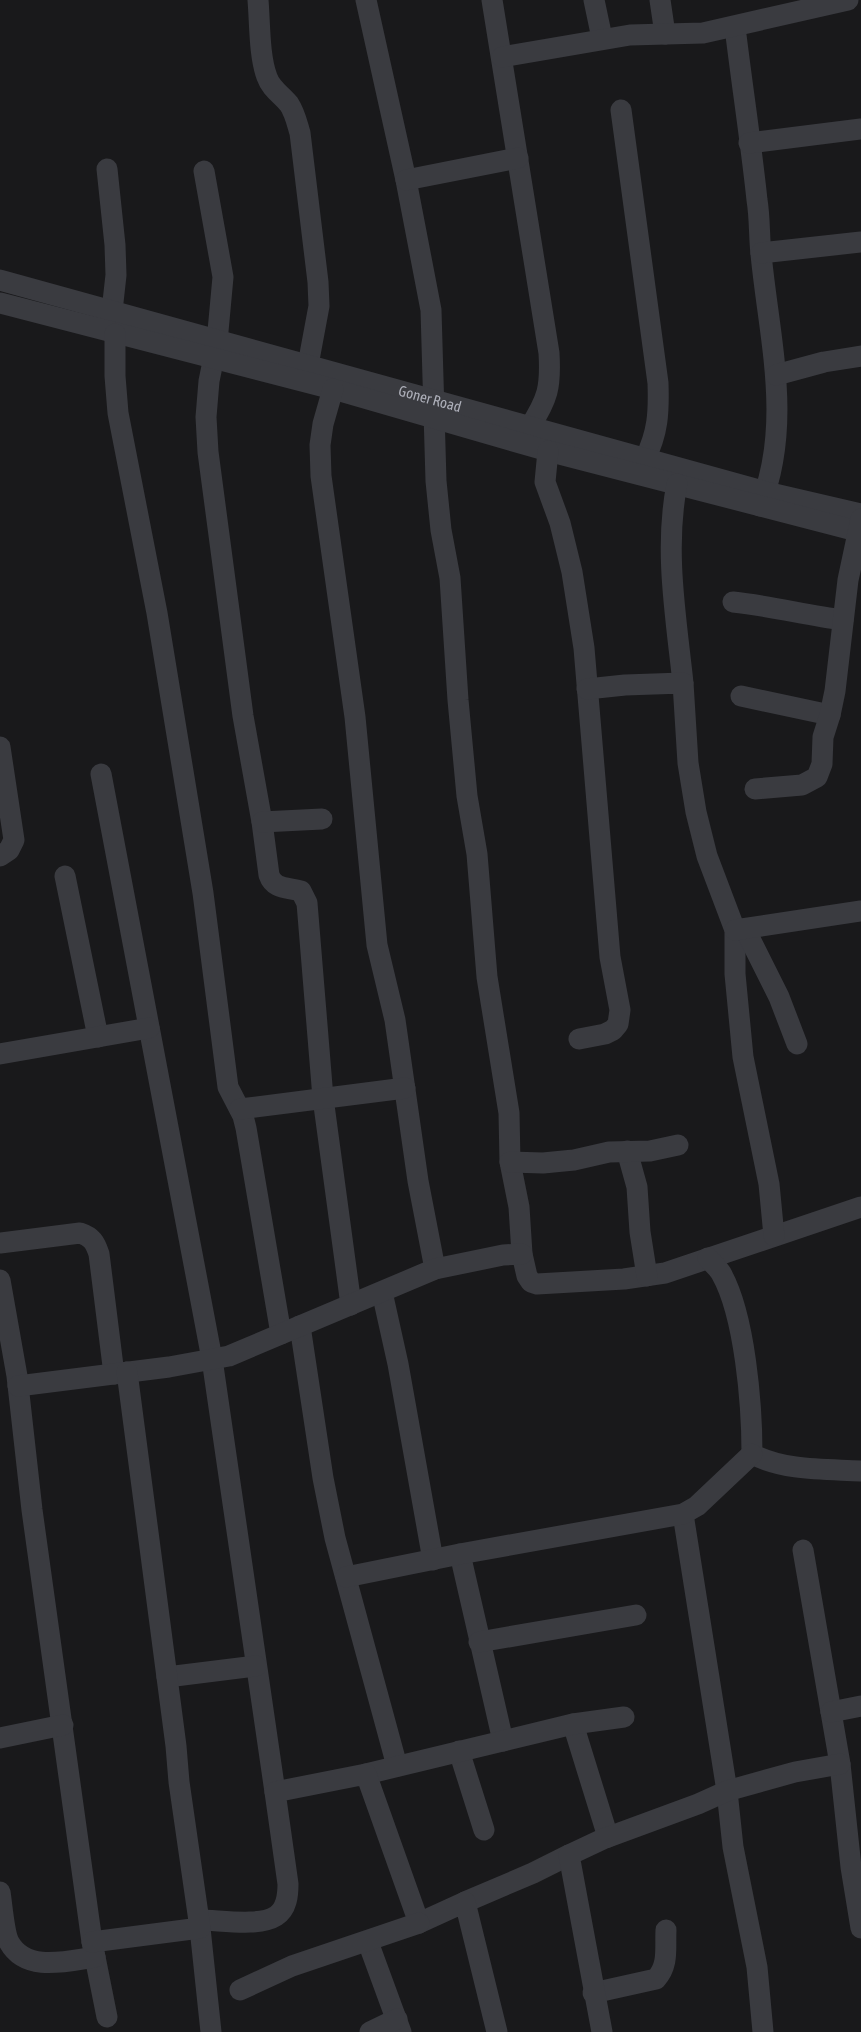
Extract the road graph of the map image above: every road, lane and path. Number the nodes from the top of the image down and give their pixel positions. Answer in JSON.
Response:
{"nodes":[{"id":1,"x":258,"y":0,"type":"edge"},
{"id":2,"x":366,"y":0,"type":"edge"},
{"id":3,"x":492,"y":0,"type":"edge"},
{"id":4,"x":594,"y":0,"type":"edge"},
{"id":5,"x":660,"y":0,"type":"edge"},
{"id":6,"x":848,"y":0,"type":"edge"},
{"id":7,"x":771,"y":8,"type":"edge"},
{"id":8,"x":735,"y":27,"type":"junction"},
{"id":9,"x":665,"y":34,"type":"junction"},
{"id":10,"x":602,"y":38,"type":"junction"},
{"id":11,"x":502,"y":57,"type":"junction"},
{"id":12,"x":621,"y":110,"type":"dead end"},
{"id":13,"x":861,"y":129,"type":"edge"},
{"id":14,"x":749,"y":143,"type":"junction"},
{"id":15,"x":518,"y":158,"type":"junction"},
{"id":16,"x":107,"y":169,"type":"dead end"},
{"id":17,"x":204,"y":171,"type":"dead end"},
{"id":18,"x":406,"y":180,"type":"junction"},
{"id":19,"x":861,"y":242,"type":"edge"},
{"id":20,"x":761,"y":254,"type":"junction"},
{"id":21,"x":0,"y":280,"type":"edge"},
{"id":22,"x":0,"y":303,"type":"edge"},
{"id":23,"x":112,"y":311,"type":"junction"},
{"id":24,"x":115,"y":334,"type":"junction"},
{"id":25,"x":215,"y":350,"type":"junction"},
{"id":26,"x":861,"y":356,"type":"edge"},
{"id":27,"x":308,"y":365,"type":"junction"},
{"id":28,"x":776,"y":375,"type":"junction"},
{"id":29,"x":333,"y":389,"type":"junction"},
{"id":30,"x":434,"y":409,"type":"junction"},
{"id":31,"x":529,"y":428,"type":"junction"},
{"id":32,"x":548,"y":451,"type":"junction"},
{"id":33,"x":646,"y":459,"type":"junction"},
{"id":34,"x":677,"y":484,"type":"junction"},
{"id":35,"x":763,"y":499,"type":"junction"},
{"id":36,"x":861,"y":524,"type":"edge"},
{"id":37,"x":733,"y":602,"type":"dead end"},
{"id":38,"x":843,"y":620,"type":"junction"},
{"id":39,"x":683,"y":683,"type":"junction"},
{"id":40,"x":587,"y":689,"type":"junction"},
{"id":41,"x":740,"y":696,"type":"dead end"},
{"id":42,"x":830,"y":715,"type":"junction"},
{"id":43,"x":0,"y":747,"type":"edge"},
{"id":44,"x":101,"y":774,"type":"dead end"},
{"id":45,"x":755,"y":789,"type":"dead end"},
{"id":46,"x":322,"y":819,"type":"dead end"},
{"id":47,"x":262,"y":822,"type":"junction"},
{"id":48,"x":0,"y":856,"type":"edge"},
{"id":49,"x":65,"y":876,"type":"dead end"},
{"id":50,"x":861,"y":912,"type":"edge"},
{"id":51,"x":740,"y":930,"type":"junction"},
{"id":52,"x":149,"y":1028,"type":"junction"},
{"id":53,"x":98,"y":1037,"type":"junction"},
{"id":54,"x":579,"y":1039,"type":"dead end"},
{"id":55,"x":797,"y":1044,"type":"dead end"},
{"id":56,"x":0,"y":1054,"type":"edge"},
{"id":57,"x":405,"y":1088,"type":"junction"},
{"id":58,"x":323,"y":1098,"type":"junction"},
{"id":59,"x":240,"y":1109,"type":"junction"},
{"id":60,"x":678,"y":1145,"type":"dead end"},
{"id":61,"x":627,"y":1151,"type":"junction"},
{"id":62,"x":510,"y":1162,"type":"junction"},
{"id":63,"x":861,"y":1207,"type":"edge"},
{"id":64,"x":774,"y":1236,"type":"junction"},
{"id":65,"x":0,"y":1244,"type":"edge"},
{"id":66,"x":522,"y":1254,"type":"junction"},
{"id":67,"x":708,"y":1258,"type":"junction"},
{"id":68,"x":435,"y":1269,"type":"junction"},
{"id":69,"x":647,"y":1276,"type":"junction"},
{"id":70,"x":0,"y":1280,"type":"edge"},
{"id":71,"x":382,"y":1292,"type":"junction"},
{"id":72,"x":351,"y":1305,"type":"junction"},
{"id":73,"x":300,"y":1326,"type":"junction"},
{"id":74,"x":281,"y":1334,"type":"junction"},
{"id":75,"x":212,"y":1360,"type":"junction"},
{"id":76,"x":120,"y":1373,"type":"junction"},
{"id":77,"x":12,"y":1380,"type":"edge"},
{"id":78,"x":752,"y":1454,"type":"junction"},
{"id":79,"x":861,"y":1471,"type":"edge"},
{"id":80,"x":682,"y":1514,"type":"junction"},
{"id":81,"x":803,"y":1550,"type":"dead end"},
{"id":82,"x":460,"y":1554,"type":"junction"},
{"id":83,"x":433,"y":1560,"type":"junction"},
{"id":84,"x":346,"y":1577,"type":"junction"},
{"id":85,"x":636,"y":1615,"type":"dead end"},
{"id":86,"x":479,"y":1642,"type":"junction"},
{"id":87,"x":256,"y":1666,"type":"junction"},
{"id":88,"x":167,"y":1677,"type":"junction"},
{"id":89,"x":861,"y":1706,"type":"edge"},
{"id":90,"x":831,"y":1712,"type":"junction"},
{"id":91,"x":624,"y":1717,"type":"dead end"},
{"id":92,"x":573,"y":1724,"type":"junction"},
{"id":93,"x":63,"y":1725,"type":"junction"},
{"id":94,"x":0,"y":1738,"type":"edge"},
{"id":95,"x":503,"y":1741,"type":"junction"},
{"id":96,"x":459,"y":1751,"type":"junction"},
{"id":97,"x":840,"y":1764,"type":"junction"},
{"id":98,"x":397,"y":1766,"type":"junction"},
{"id":99,"x":366,"y":1774,"type":"junction"},
{"id":100,"x":727,"y":1791,"type":"junction"},
{"id":101,"x":275,"y":1792,"type":"junction"},
{"id":102,"x":854,"y":1828,"type":"edge"},
{"id":103,"x":484,"y":1830,"type":"dead end"},
{"id":104,"x":608,"y":1837,"type":"junction"},
{"id":105,"x":569,"y":1855,"type":"junction"},
{"id":106,"x":0,"y":1892,"type":"edge"},
{"id":107,"x":465,"y":1902,"type":"junction"},
{"id":108,"x":419,"y":1923,"type":"junction"},
{"id":109,"x":199,"y":1924,"type":"junction"},
{"id":110,"x":861,"y":1928,"type":"edge"},
{"id":111,"x":666,"y":1930,"type":"dead end"},
{"id":112,"x":368,"y":1942,"type":"junction"},
{"id":113,"x":94,"y":1949,"type":"junction"},
{"id":114,"x":240,"y":1990,"type":"dead end"},
{"id":115,"x":593,"y":1993,"type":"junction"},
{"id":116,"x":107,"y":2017,"type":"dead end"},
{"id":117,"x":399,"y":2026,"type":"edge"},
{"id":118,"x":211,"y":2032,"type":"edge"},
{"id":119,"x":370,"y":2032,"type":"edge"},
{"id":120,"x":497,"y":2032,"type":"edge"},
{"id":121,"x":602,"y":2032,"type":"edge"},
{"id":122,"x":763,"y":2032,"type":"edge"}],
"edges":[{"from":1,"to":27,"type":"street"},
{"from":2,"to":18,"type":"street"},
{"from":3,"to":11,"type":"street"},
{"from":4,"to":10,"type":"street"},
{"from":5,"to":9,"type":"street"},
{"from":6,"to":7,"type":"street"},
{"from":7,"to":8,"type":"street"},
{"from":8,"to":9,"type":"street"},
{"from":8,"to":14,"type":"street"},
{"from":9,"to":10,"type":"street"},
{"from":10,"to":11,"type":"street"},
{"from":11,"to":15,"type":"street"},
{"from":12,"to":33,"type":"street"},
{"from":13,"to":14,"type":"street"},
{"from":14,"to":20,"type":"street"},
{"from":15,"to":18,"type":"street"},
{"from":15,"to":31,"type":"street"},
{"from":16,"to":23,"type":"street"},
{"from":17,"to":25,"type":"street"},
{"from":18,"to":30,"type":"street"},
{"from":19,"to":20,"type":"street"},
{"from":20,"to":28,"type":"street"},
{"from":21,"to":23,"type":"street","name":"Goner Road"},
{"from":22,"to":24,"type":"street","name":"Goner Road"},
{"from":23,"to":25,"type":"street","name":"Goner Road"},
{"from":24,"to":25,"type":"street","name":"Goner Road"},
{"from":24,"to":59,"type":"street"},
{"from":25,"to":27,"type":"street","name":"Goner Road"},
{"from":25,"to":29,"type":"street","name":"Goner Road"},
{"from":25,"to":47,"type":"street"},
{"from":26,"to":28,"type":"street"},
{"from":27,"to":30,"type":"street","name":"Goner Road"},
{"from":28,"to":35,"type":"street"},
{"from":29,"to":30,"type":"street","name":"Goner Road"},
{"from":29,"to":57,"type":"street"},
{"from":30,"to":31,"type":"street","name":"Goner Road"},
{"from":30,"to":32,"type":"street","name":"Goner Road"},
{"from":30,"to":62,"type":"street"},
{"from":31,"to":33,"type":"street","name":"Goner Road"},
{"from":32,"to":34,"type":"street","name":"Goner Road"},
{"from":32,"to":40,"type":"street"},
{"from":33,"to":35,"type":"street","name":"Goner Road"},
{"from":34,"to":35,"type":"street","name":"Goner Road"},
{"from":34,"to":39,"type":"street"},
{"from":35,"to":36,"type":"street","name":"Goner Road"},
{"from":36,"to":38,"type":"street"},
{"from":37,"to":38,"type":"street"},
{"from":38,"to":42,"type":"street"},
{"from":39,"to":40,"type":"street"},
{"from":39,"to":51,"type":"street"},
{"from":40,"to":54,"type":"street"},
{"from":41,"to":42,"type":"street"},
{"from":42,"to":45,"type":"street"},
{"from":43,"to":48,"type":"street"},
{"from":44,"to":52,"type":"street"},
{"from":46,"to":47,"type":"street"},
{"from":47,"to":58,"type":"street"},
{"from":49,"to":53,"type":"street"},
{"from":50,"to":51,"type":"street"},
{"from":51,"to":55,"type":"street"},
{"from":51,"to":64,"type":"street"},
{"from":52,"to":53,"type":"street"},
{"from":52,"to":75,"type":"street"},
{"from":53,"to":56,"type":"street"},
{"from":57,"to":58,"type":"street"},
{"from":57,"to":68,"type":"street"},
{"from":58,"to":59,"type":"street"},
{"from":58,"to":72,"type":"street"},
{"from":59,"to":74,"type":"street"},
{"from":60,"to":61,"type":"street"},
{"from":61,"to":62,"type":"street"},
{"from":61,"to":69,"type":"street"},
{"from":62,"to":66,"type":"street"},
{"from":63,"to":64,"type":"street"},
{"from":64,"to":67,"type":"street"},
{"from":65,"to":76,"type":"street"},
{"from":66,"to":68,"type":"street"},
{"from":66,"to":69,"type":"street"},
{"from":67,"to":69,"type":"street"},
{"from":67,"to":78,"type":"street"},
{"from":68,"to":71,"type":"street"},
{"from":70,"to":77,"type":"street"},
{"from":71,"to":72,"type":"street"},
{"from":71,"to":83,"type":"street"},
{"from":72,"to":73,"type":"street"},
{"from":73,"to":74,"type":"street"},
{"from":73,"to":84,"type":"street"},
{"from":74,"to":75,"type":"street"},
{"from":75,"to":76,"type":"street"},
{"from":75,"to":87,"type":"street"},
{"from":76,"to":77,"type":"street"},
{"from":76,"to":88,"type":"street"},
{"from":77,"to":93,"type":"street"},
{"from":78,"to":79,"type":"street"},
{"from":78,"to":80,"type":"street"},
{"from":80,"to":82,"type":"street"},
{"from":80,"to":100,"type":"street"},
{"from":81,"to":90,"type":"street"},
{"from":82,"to":83,"type":"street"},
{"from":82,"to":86,"type":"street"},
{"from":83,"to":84,"type":"street"},
{"from":84,"to":98,"type":"street"},
{"from":85,"to":86,"type":"street"},
{"from":86,"to":95,"type":"street"},
{"from":87,"to":88,"type":"street"},
{"from":87,"to":101,"type":"street"},
{"from":88,"to":109,"type":"street"},
{"from":89,"to":90,"type":"street"},
{"from":90,"to":97,"type":"street"},
{"from":91,"to":92,"type":"street"},
{"from":92,"to":95,"type":"street"},
{"from":92,"to":104,"type":"street"},
{"from":93,"to":94,"type":"street"},
{"from":93,"to":113,"type":"street"},
{"from":95,"to":96,"type":"street"},
{"from":96,"to":98,"type":"street"},
{"from":96,"to":103,"type":"street"},
{"from":97,"to":100,"type":"street"},
{"from":97,"to":102,"type":"street"},
{"from":98,"to":99,"type":"street"},
{"from":99,"to":101,"type":"street"},
{"from":99,"to":108,"type":"street"},
{"from":100,"to":104,"type":"street"},
{"from":100,"to":122,"type":"street"},
{"from":101,"to":109,"type":"street"},
{"from":102,"to":110,"type":"street"},
{"from":104,"to":105,"type":"street"},
{"from":105,"to":107,"type":"street"},
{"from":105,"to":115,"type":"street"},
{"from":106,"to":113,"type":"street"},
{"from":107,"to":108,"type":"street"},
{"from":107,"to":120,"type":"street"},
{"from":108,"to":112,"type":"street"},
{"from":109,"to":113,"type":"street"},
{"from":109,"to":118,"type":"street"},
{"from":111,"to":115,"type":"street"},
{"from":112,"to":114,"type":"street"},
{"from":112,"to":117,"type":"street"},
{"from":113,"to":116,"type":"street"},
{"from":115,"to":121,"type":"street"},
{"from":117,"to":119,"type":"street"}]}
